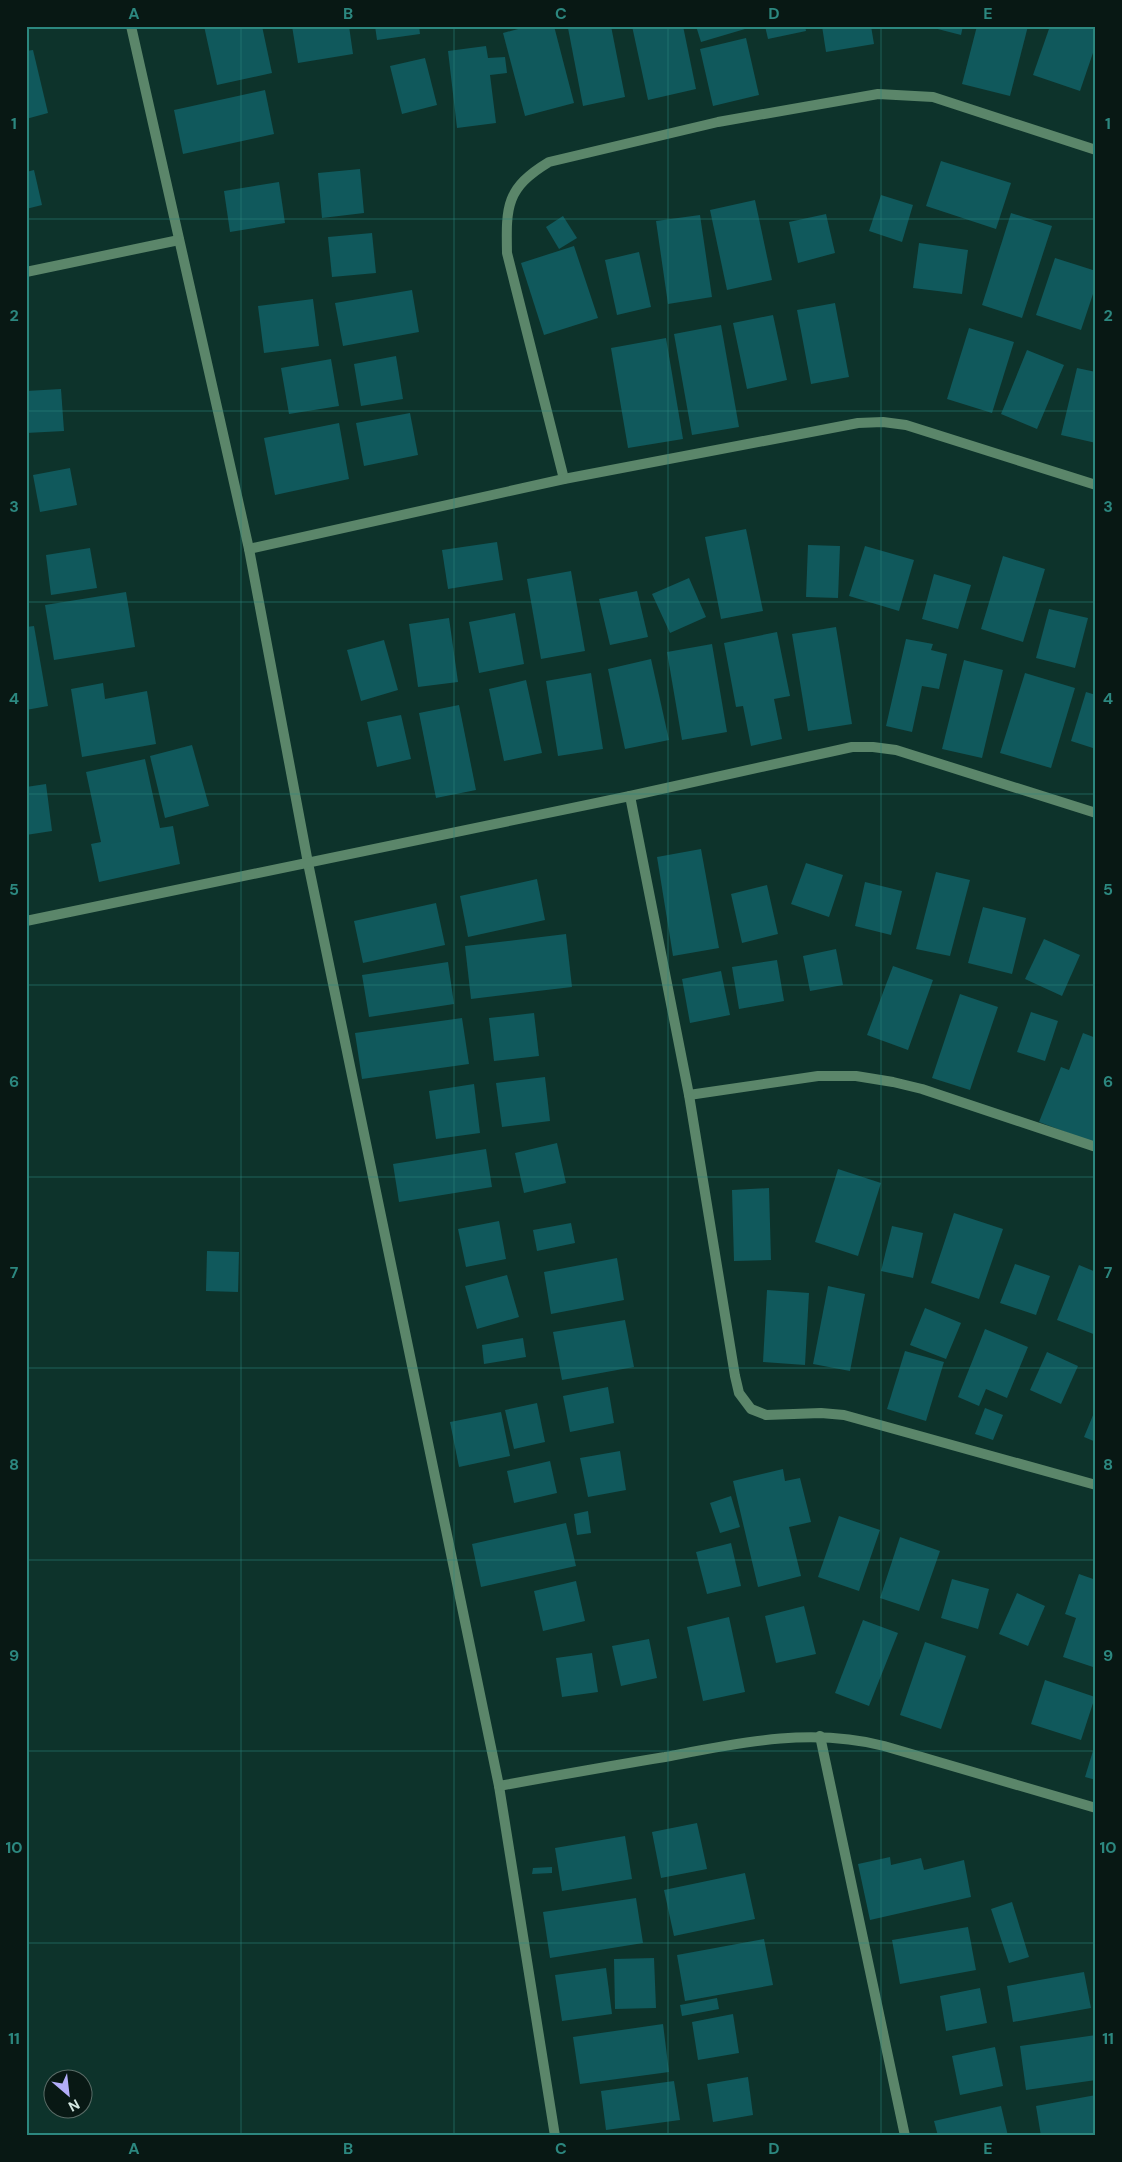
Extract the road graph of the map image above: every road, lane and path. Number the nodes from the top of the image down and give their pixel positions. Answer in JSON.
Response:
{"nodes":[{"id":1,"x":131,"y":26,"type":"edge"},
{"id":2,"x":1096,"y":150,"type":"edge"},
{"id":3,"x":179,"y":240,"type":"junction"},
{"id":4,"x":26,"y":272,"type":"edge"},
{"id":5,"x":564,"y":479,"type":"junction"},
{"id":6,"x":1096,"y":485,"type":"edge"},
{"id":7,"x":250,"y":549,"type":"junction"},
{"id":8,"x":630,"y":796,"type":"junction"},
{"id":9,"x":1096,"y":814,"type":"edge"},
{"id":10,"x":308,"y":863,"type":"junction"},
{"id":11,"x":26,"y":921,"type":"edge"},
{"id":12,"x":689,"y":1095,"type":"junction"},
{"id":13,"x":1096,"y":1147,"type":"edge"},
{"id":14,"x":1096,"y":1485,"type":"edge"},
{"id":15,"x":820,"y":1736,"type":"junction"},
{"id":16,"x":499,"y":1786,"type":"junction"},
{"id":17,"x":1096,"y":1808,"type":"edge"},
{"id":18,"x":555,"y":2136,"type":"edge"},
{"id":19,"x":905,"y":2136,"type":"edge"}],
"edges":[{"from":1,"to":3,"type":"street"},
{"from":2,"to":5,"type":"street"},
{"from":3,"to":4,"type":"street"},
{"from":3,"to":7,"type":"street"},
{"from":5,"to":6,"type":"street"},
{"from":5,"to":7,"type":"street"},
{"from":7,"to":10,"type":"street"},
{"from":8,"to":9,"type":"street"},
{"from":8,"to":10,"type":"street"},
{"from":8,"to":12,"type":"street"},
{"from":10,"to":11,"type":"street"},
{"from":10,"to":16,"type":"street"},
{"from":12,"to":13,"type":"street"},
{"from":12,"to":14,"type":"street"},
{"from":15,"to":16,"type":"street"},
{"from":15,"to":17,"type":"street"},
{"from":15,"to":19,"type":"street"},
{"from":16,"to":18,"type":"street"}]}
